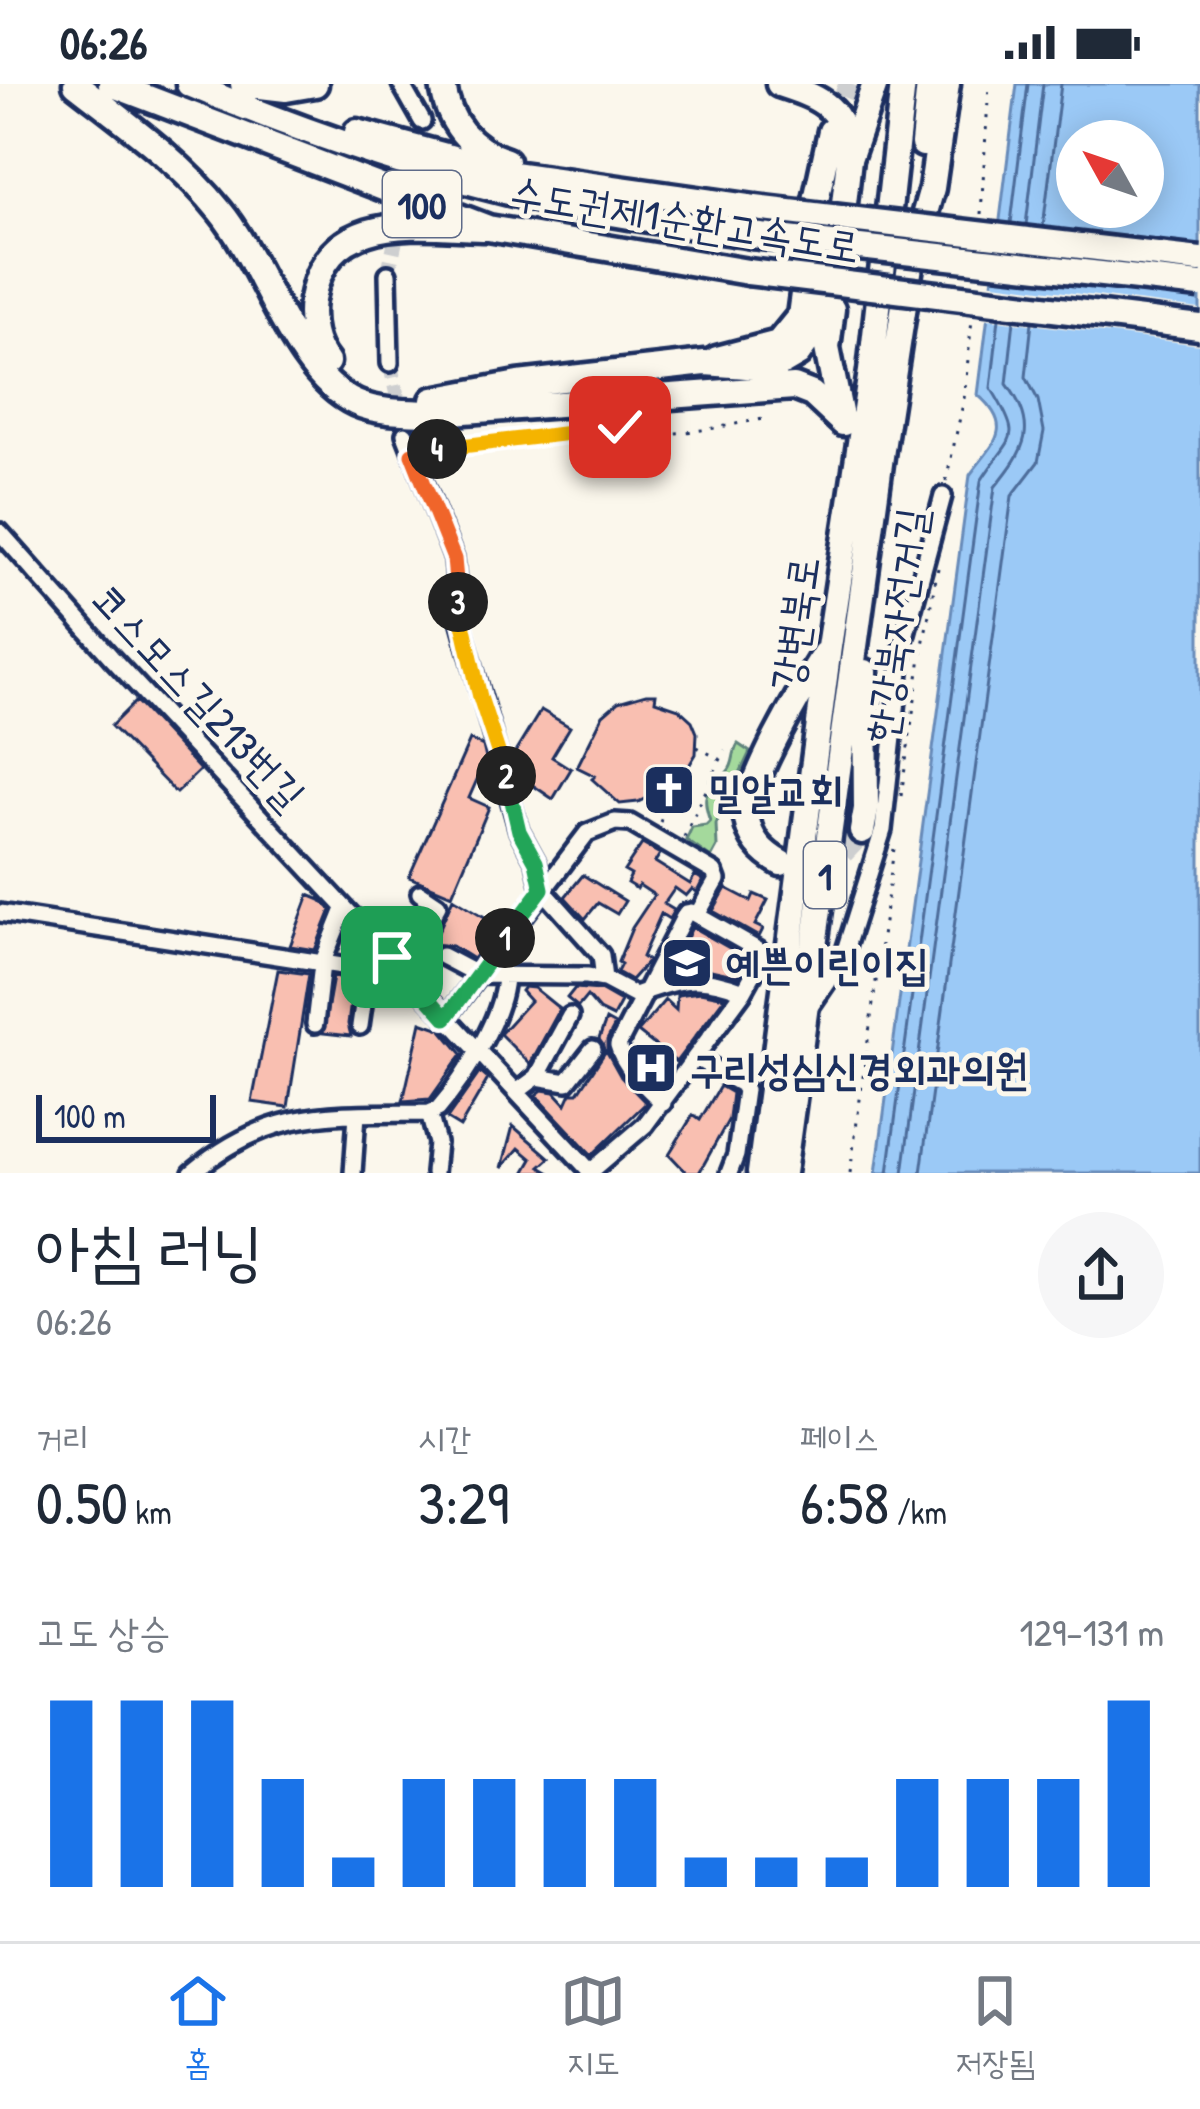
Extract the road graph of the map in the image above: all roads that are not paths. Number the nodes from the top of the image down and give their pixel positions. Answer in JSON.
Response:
{"nodes":[{"id":1,"x":76,"y":84,"type":"edge"},
{"id":2,"x":111,"y":84,"type":"edge"},
{"id":3,"x":193,"y":84,"type":"edge"},
{"id":4,"x":243,"y":84,"type":"edge"},
{"id":5,"x":315,"y":84,"type":"edge"},
{"id":6,"x":401,"y":84,"type":"edge"},
{"id":7,"x":443,"y":84,"type":"edge"},
{"id":8,"x":779,"y":84,"type":"edge"},
{"id":9,"x":875,"y":84,"type":"edge"},
{"id":10,"x":903,"y":84,"type":"edge"},
{"id":11,"x":929,"y":84,"type":"edge"},
{"id":12,"x":947,"y":84,"type":"edge"},
{"id":13,"x":422,"y":122,"type":"tunnel mouth"},
{"id":14,"x":831,"y":131,"type":"tunnel mouth"},
{"id":15,"x":850,"y":159,"type":"junction"},
{"id":16,"x":619,"y":190,"type":"junction"},
{"id":17,"x":488,"y":228,"type":"junction"},
{"id":18,"x":838,"y":257,"type":"junction"},
{"id":19,"x":1200,"y":260,"type":"edge"},
{"id":20,"x":910,"y":266,"type":"junction"},
{"id":21,"x":388,"y":274,"type":"tunnel mouth"},
{"id":22,"x":1200,"y":286,"type":"edge"},
{"id":23,"x":1200,"y":327,"type":"edge"},
{"id":24,"x":390,"y":363,"type":"tunnel mouth"},
{"id":25,"x":705,"y":363,"type":"junction"},
{"id":26,"x":843,"y":423,"type":"junction"},
{"id":27,"x":405,"y":434,"type":"tunnel mouth"},
{"id":28,"x":858,"y":460,"type":"junction"},
{"id":29,"x":943,"y":496,"type":"road end"},
{"id":30,"x":0,"y":532,"type":"edge"},
{"id":31,"x":865,"y":578,"type":"junction"},
{"id":32,"x":829,"y":647,"type":"junction"},
{"id":33,"x":862,"y":831,"type":"dead end"},
{"id":34,"x":781,"y":863,"type":"dead end"},
{"id":35,"x":542,"y":889,"type":"junction"},
{"id":36,"x":420,"y":893,"type":"dead end"},
{"id":37,"x":344,"y":909,"type":"junction"},
{"id":38,"x":0,"y":914,"type":"edge"},
{"id":39,"x":697,"y":915,"type":"junction"},
{"id":40,"x":442,"y":956,"type":"dead end"},
{"id":41,"x":322,"y":964,"type":"junction"},
{"id":42,"x":399,"y":968,"type":"junction"},
{"id":43,"x":368,"y":970,"type":"junction"},
{"id":44,"x":505,"y":974,"type":"junction"},
{"id":45,"x":478,"y":975,"type":"junction"},
{"id":46,"x":604,"y":980,"type":"junction"},
{"id":47,"x":650,"y":989,"type":"junction"},
{"id":48,"x":743,"y":991,"type":"junction"},
{"id":49,"x":806,"y":1012,"type":"junction"},
{"id":50,"x":569,"y":1016,"type":"dead end"},
{"id":51,"x":446,"y":1018,"type":"junction"},
{"id":52,"x":314,"y":1024,"type":"dead end"},
{"id":53,"x":360,"y":1026,"type":"dead end"},
{"id":54,"x":593,"y":1048,"type":"dead end"},
{"id":55,"x":476,"y":1050,"type":"junction"},
{"id":56,"x":696,"y":1058,"type":"junction"},
{"id":57,"x":536,"y":1077,"type":"junction"},
{"id":58,"x":518,"y":1091,"type":"junction"},
{"id":59,"x":663,"y":1103,"type":"junction"},
{"id":60,"x":429,"y":1113,"type":"junction"},
{"id":61,"x":357,"y":1114,"type":"junction"},
{"id":62,"x":589,"y":1172,"type":"edge"},
{"id":63,"x":765,"y":1172,"type":"edge"},
{"id":64,"x":192,"y":1173,"type":"edge"},
{"id":65,"x":353,"y":1173,"type":"edge"},
{"id":66,"x":434,"y":1173,"type":"edge"},
{"id":67,"x":729,"y":1173,"type":"edge"}],
"edges":[{"from":1,"to":26,"type":"highway"},
{"from":2,"to":17,"type":"highway","name":"수도권제1순환고속도로","number":"100"},
{"from":3,"to":16,"type":"highway","name":"수도권제1순환고속도로","number":"100"},
{"from":3,"to":22,"type":"highway","name":"수도권제1순환고속도로","number":"100","bridge":true},
{"from":4,"to":5,"type":"highway"},
{"from":6,"to":13,"type":"street"},
{"from":7,"to":16,"type":"highway"},
{"from":8,"to":15,"type":"highway"},
{"from":9,"to":15,"type":"highway"},
{"from":10,"to":28,"type":"highway","name":"강변북로","number":"1"},
{"from":11,"to":20,"type":"highway","number":"1"},
{"from":12,"to":20,"type":"highway"},
{"from":14,"to":25,"type":"highway"},
{"from":15,"to":18,"type":"highway"},
{"from":16,"to":19,"type":"highway","name":"수도권제1순환고속도로","number":"100","bridge":true},
{"from":17,"to":23,"type":"highway","name":"수도권제1순환고속도로","number":"100","bridge":true},
{"from":17,"to":25,"type":"highway"},
{"from":18,"to":25,"type":"highway"},
{"from":18,"to":26,"type":"highway"},
{"from":20,"to":31,"type":"highway","number":"1"},
{"from":21,"to":24,"type":"street"},
{"from":26,"to":28,"type":"highway"},
{"from":27,"to":35,"type":"street"},
{"from":28,"to":32,"type":"highway","name":"강변북로","number":"1"},
{"from":29,"to":49,"type":"street"},
{"from":30,"to":37,"type":"street","name":"코스모스길213번길"},
{"from":31,"to":33,"type":"highway"},
{"from":31,"to":49,"type":"highway","number":"1"},
{"from":32,"to":34,"type":"highway"},
{"from":32,"to":63,"type":"highway","name":"강변북로","number":"1"},
{"from":35,"to":39,"type":"street"},
{"from":35,"to":45,"type":"street"},
{"from":35,"to":46,"type":"street"},
{"from":36,"to":42,"type":"street"},
{"from":37,"to":41,"type":"street"},
{"from":37,"to":42,"type":"street","name":"코스모스길213번길"},
{"from":38,"to":41,"type":"street"},
{"from":39,"to":47,"type":"street"},
{"from":39,"to":48,"type":"street"},
{"from":40,"to":45,"type":"street"},
{"from":41,"to":43,"type":"street"},
{"from":41,"to":52,"type":"street"},
{"from":42,"to":43,"type":"street"},
{"from":42,"to":51,"type":"street","name":"코스모스길213번길"},
{"from":43,"to":53,"type":"street"},
{"from":44,"to":45,"type":"street"},
{"from":44,"to":46,"type":"street"},
{"from":44,"to":55,"type":"street"},
{"from":45,"to":51,"type":"street"},
{"from":46,"to":47,"type":"street"},
{"from":47,"to":48,"type":"street"},
{"from":47,"to":59,"type":"street"},
{"from":48,"to":56,"type":"street"},
{"from":49,"to":63,"type":"highway","number":"1"},
{"from":50,"to":57,"type":"street"},
{"from":51,"to":55,"type":"street","name":"코스모스길213번길"},
{"from":54,"to":57,"type":"street"},
{"from":55,"to":58,"type":"street","name":"코스모스길213번길"},
{"from":55,"to":60,"type":"street"},
{"from":56,"to":59,"type":"street"},
{"from":56,"to":67,"type":"street"},
{"from":57,"to":58,"type":"street"},
{"from":58,"to":62,"type":"street","name":"코스모스길213번길"},
{"from":59,"to":62,"type":"street"},
{"from":60,"to":61,"type":"street"},
{"from":60,"to":66,"type":"street"},
{"from":61,"to":64,"type":"street"},
{"from":61,"to":65,"type":"street"}]}
